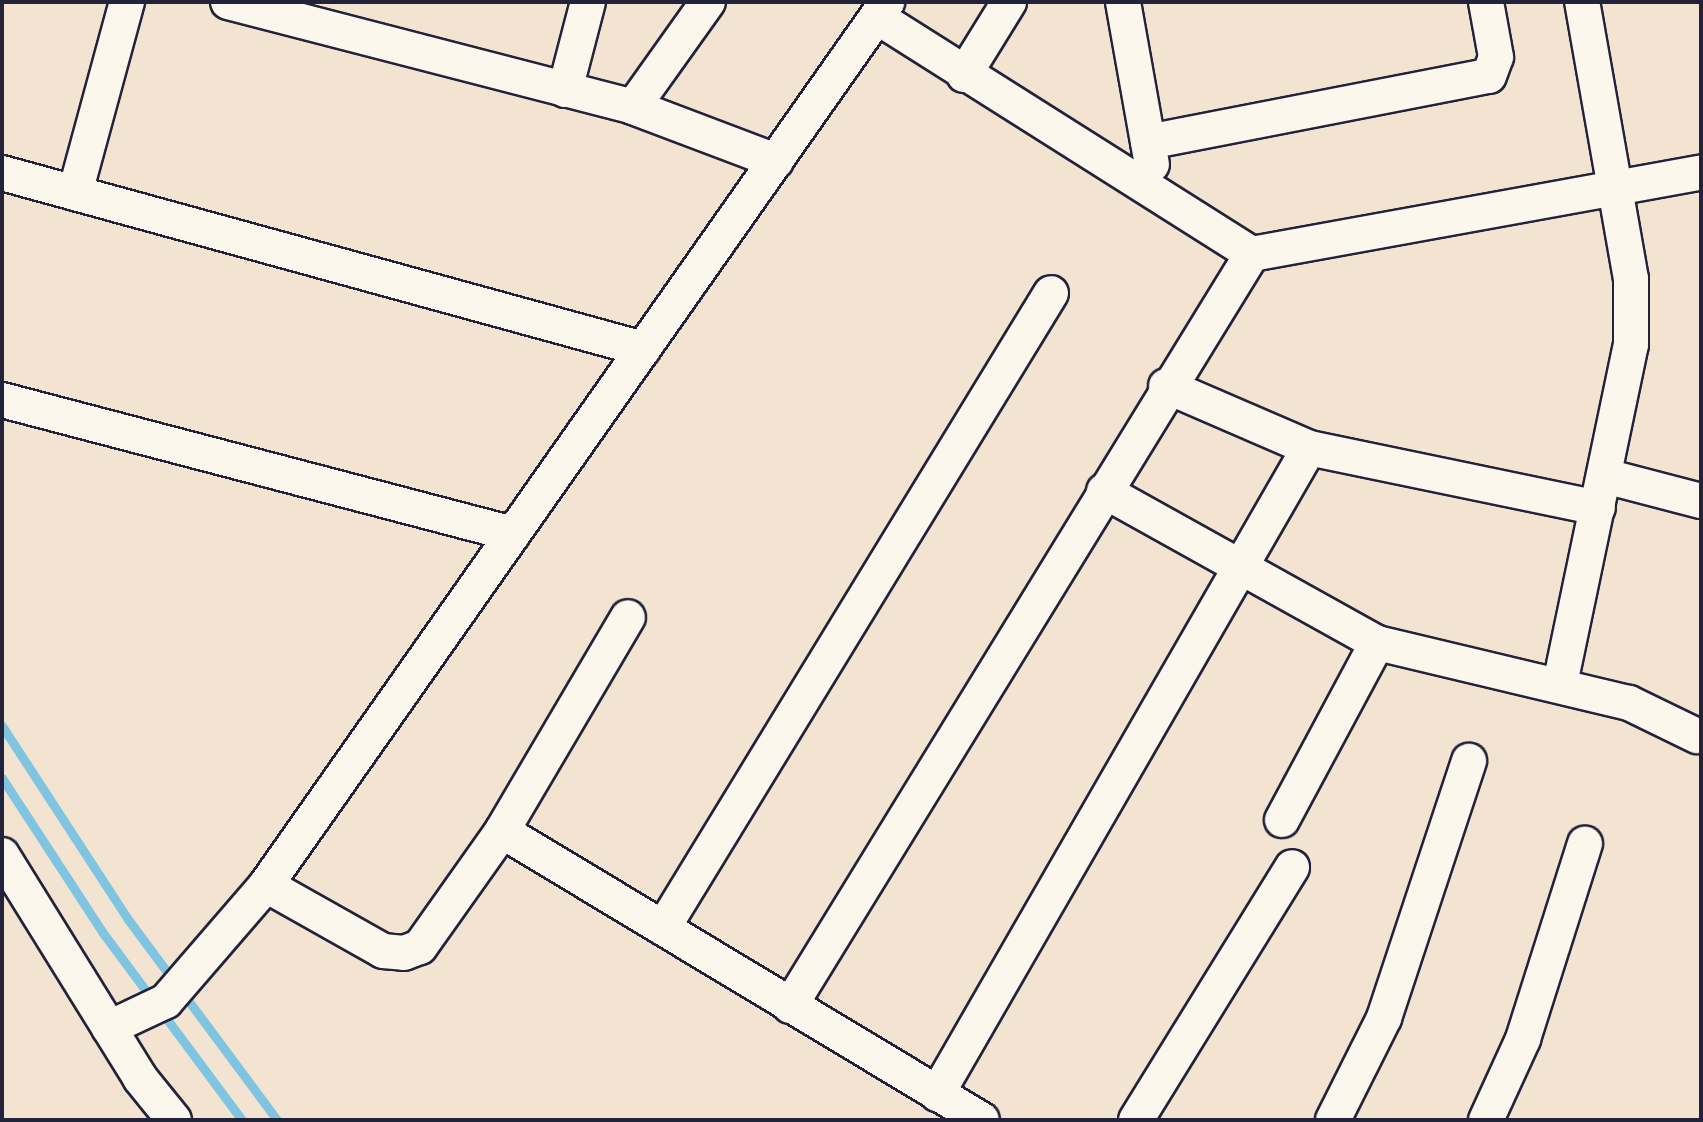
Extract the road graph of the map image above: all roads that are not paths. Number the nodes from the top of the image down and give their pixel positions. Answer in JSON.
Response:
{"nodes":[{"id":1,"x":127,"y":2,"type":"edge"},
{"id":2,"x":228,"y":2,"type":"edge"},
{"id":3,"x":588,"y":2,"type":"edge"},
{"id":4,"x":708,"y":2,"type":"edge"},
{"id":5,"x":1009,"y":2,"type":"edge"},
{"id":6,"x":1123,"y":2,"type":"edge"},
{"id":7,"x":1486,"y":2,"type":"edge"},
{"id":8,"x":1582,"y":2,"type":"edge"},
{"id":9,"x":882,"y":9,"type":"edge"},
{"id":10,"x":964,"y":75,"type":"junction"},
{"id":11,"x":565,"y":90,"type":"junction"},
{"id":12,"x":633,"y":107,"type":"junction"},
{"id":13,"x":1148,"y":142,"type":"junction"},
{"id":14,"x":776,"y":161,"type":"junction"},
{"id":15,"x":1701,"y":172,"type":"edge"},
{"id":16,"x":2,"y":173,"type":"edge"},
{"id":17,"x":1615,"y":187,"type":"junction"},
{"id":18,"x":75,"y":193,"type":"junction"},
{"id":19,"x":1158,"y":196,"type":"junction"},
{"id":20,"x":1252,"y":254,"type":"junction"},
{"id":21,"x":1051,"y":293,"type":"dead end"},
{"id":22,"x":643,"y":349,"type":"junction"},
{"id":23,"x":1166,"y":386,"type":"junction"},
{"id":24,"x":2,"y":400,"type":"edge"},
{"id":25,"x":1309,"y":448,"type":"junction"},
{"id":26,"x":1104,"y":491,"type":"junction"},
{"id":27,"x":1601,"y":492,"type":"junction"},
{"id":28,"x":1701,"y":501,"type":"edge"},
{"id":29,"x":513,"y":534,"type":"junction"},
{"id":30,"x":1243,"y":568,"type":"junction"},
{"id":31,"x":628,"y":617,"type":"dead end"},
{"id":32,"x":1377,"y":643,"type":"junction"},
{"id":33,"x":1560,"y":684,"type":"junction"},
{"id":34,"x":1697,"y":736,"type":"dead end"},
{"id":35,"x":1469,"y":761,"type":"dead end"},
{"id":36,"x":1282,"y":820,"type":"dead end"},
{"id":37,"x":502,"y":831,"type":"junction"},
{"id":38,"x":1585,"y":844,"type":"dead end"},
{"id":39,"x":2,"y":855,"type":"edge"},
{"id":40,"x":1292,"y":867,"type":"dead end"},
{"id":41,"x":266,"y":885,"type":"junction"},
{"id":42,"x":663,"y":928,"type":"junction"},
{"id":43,"x":790,"y":1006,"type":"junction"},
{"id":44,"x":127,"y":1019,"type":"junction"},
{"id":45,"x":937,"y":1094,"type":"junction"},
{"id":46,"x":174,"y":1120,"type":"edge"},
{"id":47,"x":982,"y":1120,"type":"edge"},
{"id":48,"x":1136,"y":1120,"type":"edge"},
{"id":49,"x":1333,"y":1120,"type":"edge"},
{"id":50,"x":1486,"y":1120,"type":"edge"}],
"edges":[{"from":1,"to":18,"type":"street"},
{"from":2,"to":11,"type":"street"},
{"from":3,"to":11,"type":"street"},
{"from":4,"to":12,"type":"street"},
{"from":5,"to":10,"type":"street"},
{"from":6,"to":13,"type":"street"},
{"from":7,"to":13,"type":"street"},
{"from":8,"to":17,"type":"street"},
{"from":9,"to":10,"type":"street"},
{"from":9,"to":14,"type":"street"},
{"from":10,"to":19,"type":"street"},
{"from":11,"to":12,"type":"street"},
{"from":12,"to":14,"type":"street"},
{"from":13,"to":19,"type":"street"},
{"from":14,"to":22,"type":"street"},
{"from":15,"to":17,"type":"street"},
{"from":16,"to":18,"type":"street"},
{"from":17,"to":20,"type":"street"},
{"from":17,"to":27,"type":"street"},
{"from":18,"to":22,"type":"street"},
{"from":19,"to":20,"type":"street"},
{"from":20,"to":23,"type":"street"},
{"from":21,"to":42,"type":"street"},
{"from":22,"to":29,"type":"street"},
{"from":23,"to":25,"type":"street"},
{"from":23,"to":26,"type":"street"},
{"from":24,"to":29,"type":"street"},
{"from":25,"to":27,"type":"street"},
{"from":25,"to":30,"type":"street"},
{"from":26,"to":30,"type":"street"},
{"from":26,"to":43,"type":"street"},
{"from":27,"to":28,"type":"street"},
{"from":27,"to":33,"type":"street"},
{"from":29,"to":41,"type":"street"},
{"from":30,"to":32,"type":"street"},
{"from":30,"to":45,"type":"street"},
{"from":31,"to":37,"type":"street"},
{"from":32,"to":33,"type":"street"},
{"from":32,"to":36,"type":"street"},
{"from":33,"to":34,"type":"street"},
{"from":35,"to":49,"type":"street"},
{"from":37,"to":41,"type":"street"},
{"from":37,"to":42,"type":"street"},
{"from":38,"to":50,"type":"street"},
{"from":39,"to":44,"type":"street"},
{"from":40,"to":48,"type":"street"},
{"from":41,"to":44,"type":"street"},
{"from":42,"to":43,"type":"street"},
{"from":43,"to":45,"type":"street"},
{"from":44,"to":46,"type":"street"},
{"from":45,"to":47,"type":"street"}]}
